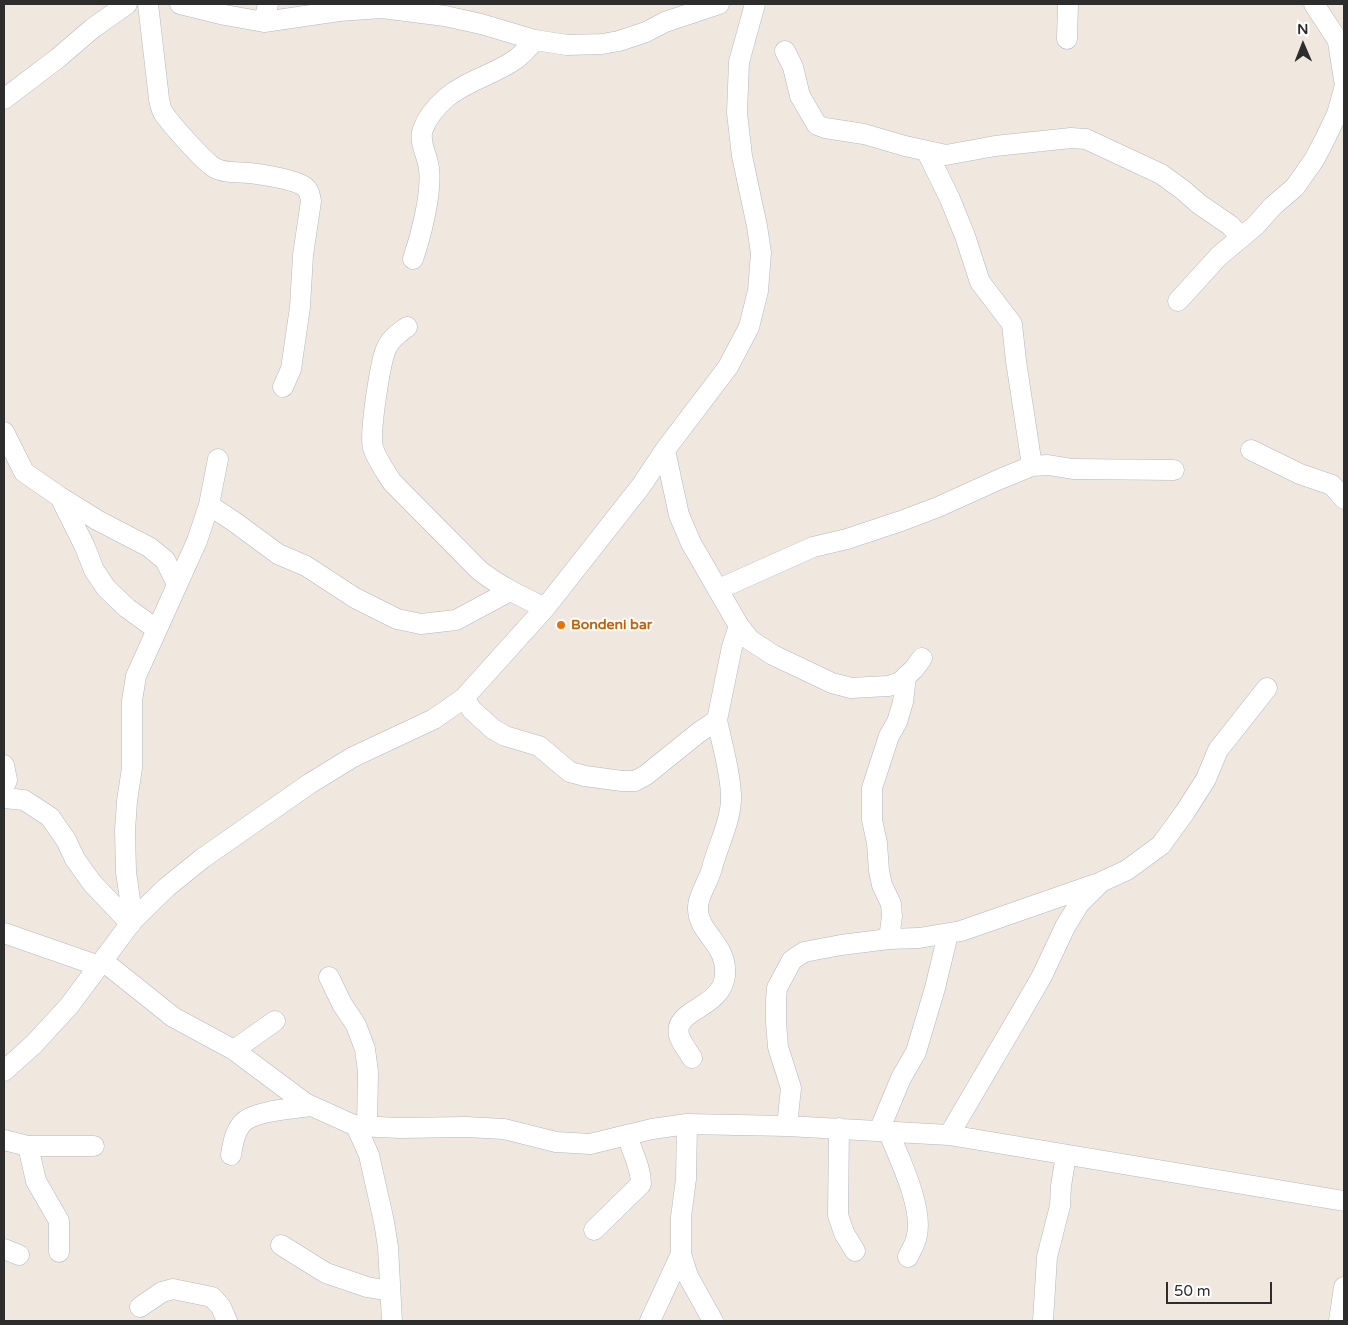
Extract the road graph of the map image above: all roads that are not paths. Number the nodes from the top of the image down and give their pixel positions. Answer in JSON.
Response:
{"nodes":[{"id":1,"x":127,"y":4,"type":"edge"},
{"id":2,"x":148,"y":4,"type":"edge"},
{"id":3,"x":180,"y":4,"type":"edge"},
{"id":4,"x":719,"y":4,"type":"edge"},
{"id":5,"x":755,"y":4,"type":"edge"},
{"id":6,"x":1068,"y":4,"type":"edge"},
{"id":7,"x":1314,"y":4,"type":"edge"},
{"id":8,"x":266,"y":13,"type":"edge"},
{"id":9,"x":1067,"y":39,"type":"dead end"},
{"id":10,"x":535,"y":40,"type":"junction"},
{"id":11,"x":1341,"y":46,"type":"edge"},
{"id":12,"x":786,"y":51,"type":"dead end"},
{"id":13,"x":1344,"y":80,"type":"edge"},
{"id":14,"x":1344,"y":89,"type":"edge"},
{"id":15,"x":4,"y":99,"type":"edge"},
{"id":16,"x":927,"y":152,"type":"junction"},
{"id":17,"x":1241,"y":238,"type":"junction"},
{"id":18,"x":413,"y":259,"type":"dead end"},
{"id":19,"x":1178,"y":301,"type":"dead end"},
{"id":20,"x":407,"y":327,"type":"dead end"},
{"id":21,"x":283,"y":387,"type":"dead end"},
{"id":22,"x":4,"y":432,"type":"edge"},
{"id":23,"x":665,"y":450,"type":"junction"},
{"id":24,"x":1251,"y":450,"type":"dead end"},
{"id":25,"x":218,"y":459,"type":"dead end"},
{"id":26,"x":1032,"y":466,"type":"junction"},
{"id":27,"x":1174,"y":470,"type":"dead end"},
{"id":28,"x":60,"y":497,"type":"junction"},
{"id":29,"x":1344,"y":499,"type":"edge"},
{"id":30,"x":209,"y":505,"type":"junction"},
{"id":31,"x":177,"y":584,"type":"junction"},
{"id":32,"x":719,"y":590,"type":"junction"},
{"id":33,"x":510,"y":591,"type":"junction"},
{"id":34,"x":545,"y":608,"type":"junction"},
{"id":35,"x":739,"y":626,"type":"junction"},
{"id":36,"x":156,"y":629,"type":"junction"},
{"id":37,"x":922,"y":658,"type":"dead end"},
{"id":38,"x":906,"y":676,"type":"junction"},
{"id":39,"x":1267,"y":688,"type":"dead end"},
{"id":40,"x":464,"y":698,"type":"junction"},
{"id":41,"x":717,"y":720,"type":"junction"},
{"id":42,"x":4,"y":765,"type":"edge"},
{"id":43,"x":4,"y":788,"type":"edge"},
{"id":44,"x":4,"y":798,"type":"edge"},
{"id":45,"x":1101,"y":882,"type":"junction"},
{"id":46,"x":132,"y":922,"type":"junction"},
{"id":47,"x":4,"y":934,"type":"edge"},
{"id":48,"x":948,"y":934,"type":"junction"},
{"id":49,"x":889,"y":939,"type":"junction"},
{"id":50,"x":101,"y":964,"type":"junction"},
{"id":51,"x":329,"y":977,"type":"dead end"},
{"id":52,"x":275,"y":1021,"type":"dead end"},
{"id":53,"x":234,"y":1050,"type":"junction"},
{"id":54,"x":692,"y":1058,"type":"dead end"},
{"id":55,"x":4,"y":1072,"type":"edge"},
{"id":56,"x":311,"y":1106,"type":"junction"},
{"id":57,"x":687,"y":1124,"type":"junction"},
{"id":58,"x":361,"y":1126,"type":"junction"},
{"id":59,"x":787,"y":1126,"type":"junction"},
{"id":60,"x":839,"y":1128,"type":"junction"},
{"id":61,"x":884,"y":1131,"type":"junction"},
{"id":62,"x":627,"y":1135,"type":"junction"},
{"id":63,"x":949,"y":1135,"type":"junction"},
{"id":64,"x":4,"y":1140,"type":"edge"},
{"id":65,"x":28,"y":1146,"type":"junction"},
{"id":66,"x":94,"y":1146,"type":"dead end"},
{"id":67,"x":231,"y":1155,"type":"dead end"},
{"id":68,"x":1066,"y":1155,"type":"junction"},
{"id":69,"x":1344,"y":1201,"type":"edge"},
{"id":70,"x":594,"y":1230,"type":"dead end"},
{"id":71,"x":281,"y":1246,"type":"dead end"},
{"id":72,"x":854,"y":1250,"type":"dead end"},
{"id":73,"x":58,"y":1252,"type":"dead end"},
{"id":74,"x":681,"y":1254,"type":"junction"},
{"id":75,"x":908,"y":1257,"type":"dead end"},
{"id":76,"x":1344,"y":1287,"type":"edge"},
{"id":77,"x":390,"y":1291,"type":"junction"},
{"id":78,"x":140,"y":1307,"type":"dead end"},
{"id":79,"x":395,"y":1319,"type":"edge"},
{"id":80,"x":227,"y":1321,"type":"edge"},
{"id":81,"x":650,"y":1321,"type":"edge"},
{"id":82,"x":713,"y":1321,"type":"edge"},
{"id":83,"x":1043,"y":1321,"type":"edge"},
{"id":84,"x":1339,"y":1321,"type":"edge"}],
"edges":[{"from":1,"to":15,"type":"street"},
{"from":2,"to":21,"type":"street"},
{"from":3,"to":8,"type":"street"},
{"from":4,"to":10,"type":"street"},
{"from":5,"to":23,"type":"street"},
{"from":6,"to":9,"type":"street"},
{"from":7,"to":11,"type":"street"},
{"from":8,"to":10,"type":"street"},
{"from":10,"to":18,"type":"street"},
{"from":11,"to":13,"type":"street"},
{"from":12,"to":16,"type":"street"},
{"from":14,"to":17,"type":"street"},
{"from":16,"to":17,"type":"street"},
{"from":16,"to":26,"type":"street"},
{"from":17,"to":19,"type":"street"},
{"from":20,"to":33,"type":"street"},
{"from":22,"to":28,"type":"street"},
{"from":23,"to":32,"type":"street"},
{"from":23,"to":34,"type":"street"},
{"from":24,"to":29,"type":"street"},
{"from":25,"to":30,"type":"street"},
{"from":26,"to":27,"type":"street"},
{"from":26,"to":32,"type":"street"},
{"from":28,"to":31,"type":"street"},
{"from":28,"to":36,"type":"street"},
{"from":30,"to":31,"type":"street"},
{"from":30,"to":33,"type":"street"},
{"from":31,"to":36,"type":"street"},
{"from":32,"to":35,"type":"street"},
{"from":33,"to":34,"type":"street"},
{"from":34,"to":40,"type":"street"},
{"from":35,"to":38,"type":"street"},
{"from":35,"to":41,"type":"street"},
{"from":36,"to":46,"type":"street"},
{"from":37,"to":38,"type":"street"},
{"from":38,"to":49,"type":"street"},
{"from":39,"to":45,"type":"street"},
{"from":40,"to":41,"type":"street"},
{"from":40,"to":46,"type":"street"},
{"from":41,"to":54,"type":"street"},
{"from":42,"to":43,"type":"street"},
{"from":44,"to":46,"type":"street"},
{"from":45,"to":48,"type":"street"},
{"from":45,"to":63,"type":"street"},
{"from":46,"to":50,"type":"street"},
{"from":47,"to":50,"type":"street"},
{"from":48,"to":49,"type":"street"},
{"from":48,"to":61,"type":"street"},
{"from":49,"to":59,"type":"street"},
{"from":50,"to":53,"type":"street"},
{"from":50,"to":55,"type":"street"},
{"from":51,"to":58,"type":"street"},
{"from":52,"to":53,"type":"street"},
{"from":53,"to":56,"type":"street"},
{"from":56,"to":58,"type":"street"},
{"from":56,"to":67,"type":"street"},
{"from":57,"to":59,"type":"street"},
{"from":57,"to":62,"type":"street"},
{"from":57,"to":74,"type":"street"},
{"from":58,"to":62,"type":"street"},
{"from":58,"to":77,"type":"street"},
{"from":59,"to":60,"type":"street"},
{"from":60,"to":61,"type":"street"},
{"from":60,"to":72,"type":"street"},
{"from":61,"to":63,"type":"street"},
{"from":61,"to":75,"type":"street"},
{"from":62,"to":70,"type":"street"},
{"from":63,"to":68,"type":"street"},
{"from":64,"to":65,"type":"street"},
{"from":65,"to":66,"type":"street"},
{"from":65,"to":73,"type":"street"},
{"from":68,"to":69,"type":"street"},
{"from":68,"to":83,"type":"street"},
{"from":71,"to":77,"type":"street"},
{"from":74,"to":81,"type":"street"},
{"from":74,"to":82,"type":"street"},
{"from":76,"to":84,"type":"street"},
{"from":77,"to":79,"type":"street"},
{"from":78,"to":80,"type":"street"}]}
